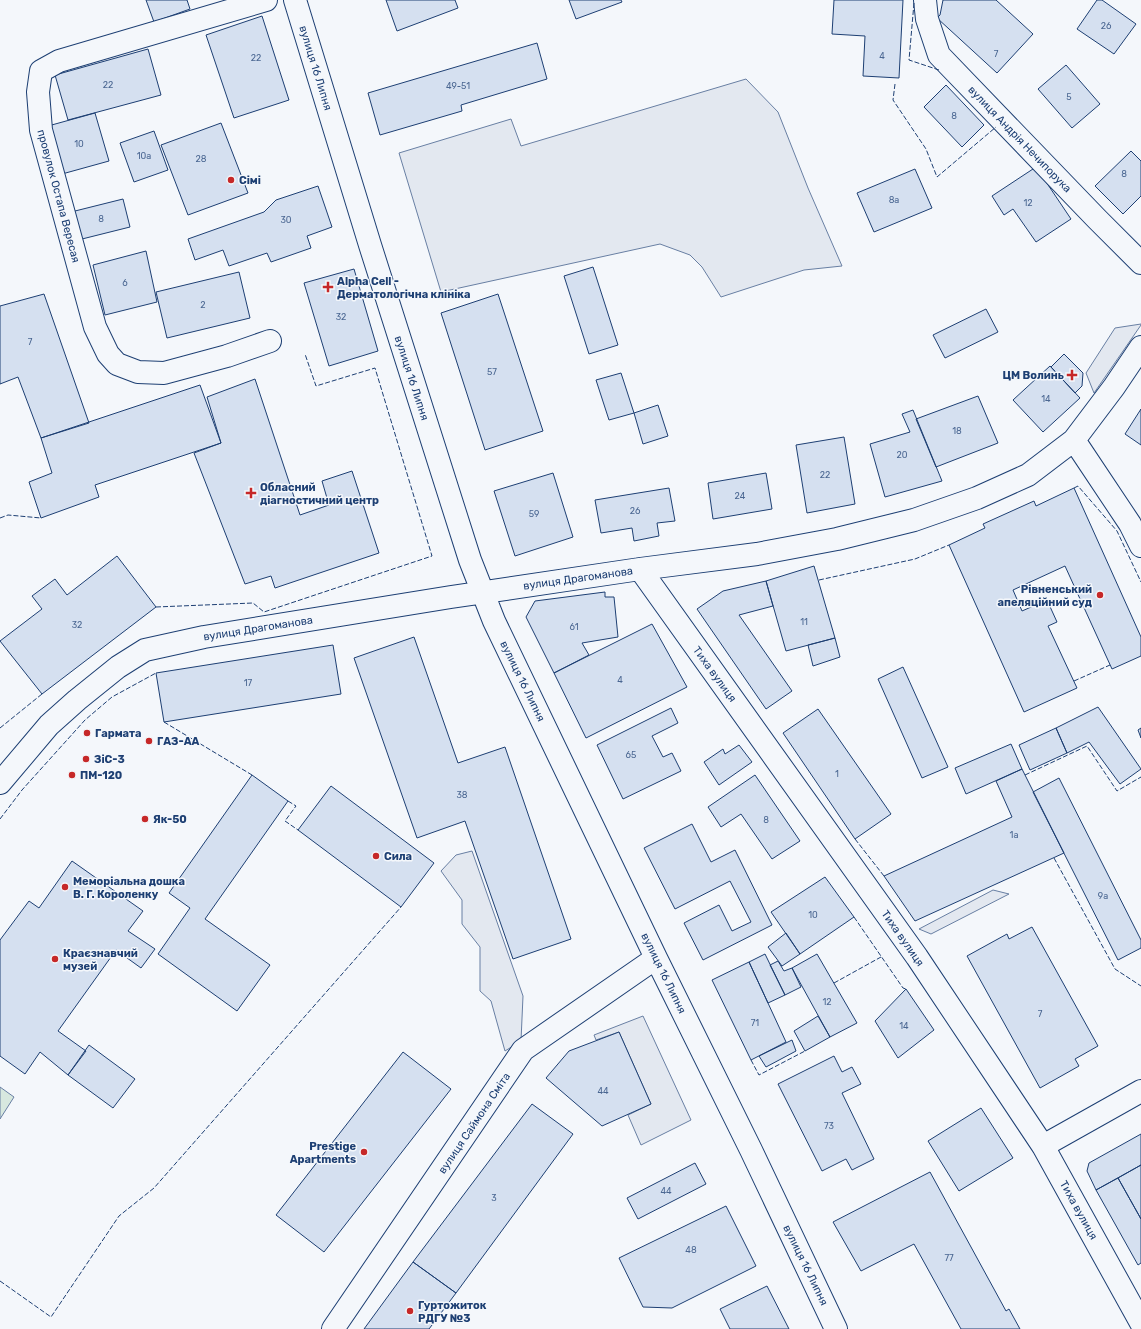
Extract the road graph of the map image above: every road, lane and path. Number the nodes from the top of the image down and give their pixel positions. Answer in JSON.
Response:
{"nodes":[{"id":1,"x":266,"y":0,"type":"edge"},
{"id":2,"x":295,"y":0,"type":"edge"},
{"id":3,"x":925,"y":0,"type":"edge"},
{"id":4,"x":1141,"y":263,"type":"edge"},
{"id":5,"x":270,"y":341,"type":"dead end"},
{"id":6,"x":1141,"y":347,"type":"edge"},
{"id":7,"x":1074,"y":440,"type":"junction"},
{"id":8,"x":1141,"y":546,"type":"edge"},
{"id":9,"x":640,"y":569,"type":"junction"},
{"id":10,"x":482,"y":592,"type":"junction"},
{"id":11,"x":0,"y":782,"type":"edge"},
{"id":12,"x":656,"y":958,"type":"junction"},
{"id":13,"x":1141,"y":1091,"type":"edge"},
{"id":14,"x":1043,"y":1146,"type":"junction"},
{"id":15,"x":1141,"y":1323,"type":"edge"},
{"id":16,"x":333,"y":1329,"type":"edge"},
{"id":17,"x":836,"y":1329,"type":"edge"}],
"edges":[{"from":1,"to":5,"type":"street","name":"провулок Остапа Вересая"},
{"from":2,"to":10,"type":"street","name":"вулиця 16 Липня"},
{"from":3,"to":4,"type":"street","name":"вулиця Андрія Нечипорука"},
{"from":6,"to":7,"type":"street","name":"вулиця Драгоманова"},
{"from":7,"to":8,"type":"street"},
{"from":7,"to":9,"type":"street","name":"вулиця Драгоманова"},
{"from":9,"to":10,"type":"street","name":"вулиця Драгоманова"},
{"from":9,"to":14,"type":"street","name":"Тиха вулиця"},
{"from":10,"to":11,"type":"street","name":"вулиця Драгоманова"},
{"from":10,"to":12,"type":"street","name":"вулиця 16 Липня"},
{"from":12,"to":16,"type":"street","name":"вулиця Саймона Сміта"},
{"from":12,"to":17,"type":"street","name":"вулиця 16 Липня"},
{"from":13,"to":14,"type":"street"},
{"from":14,"to":15,"type":"street","name":"Тиха вулиця"}]}
